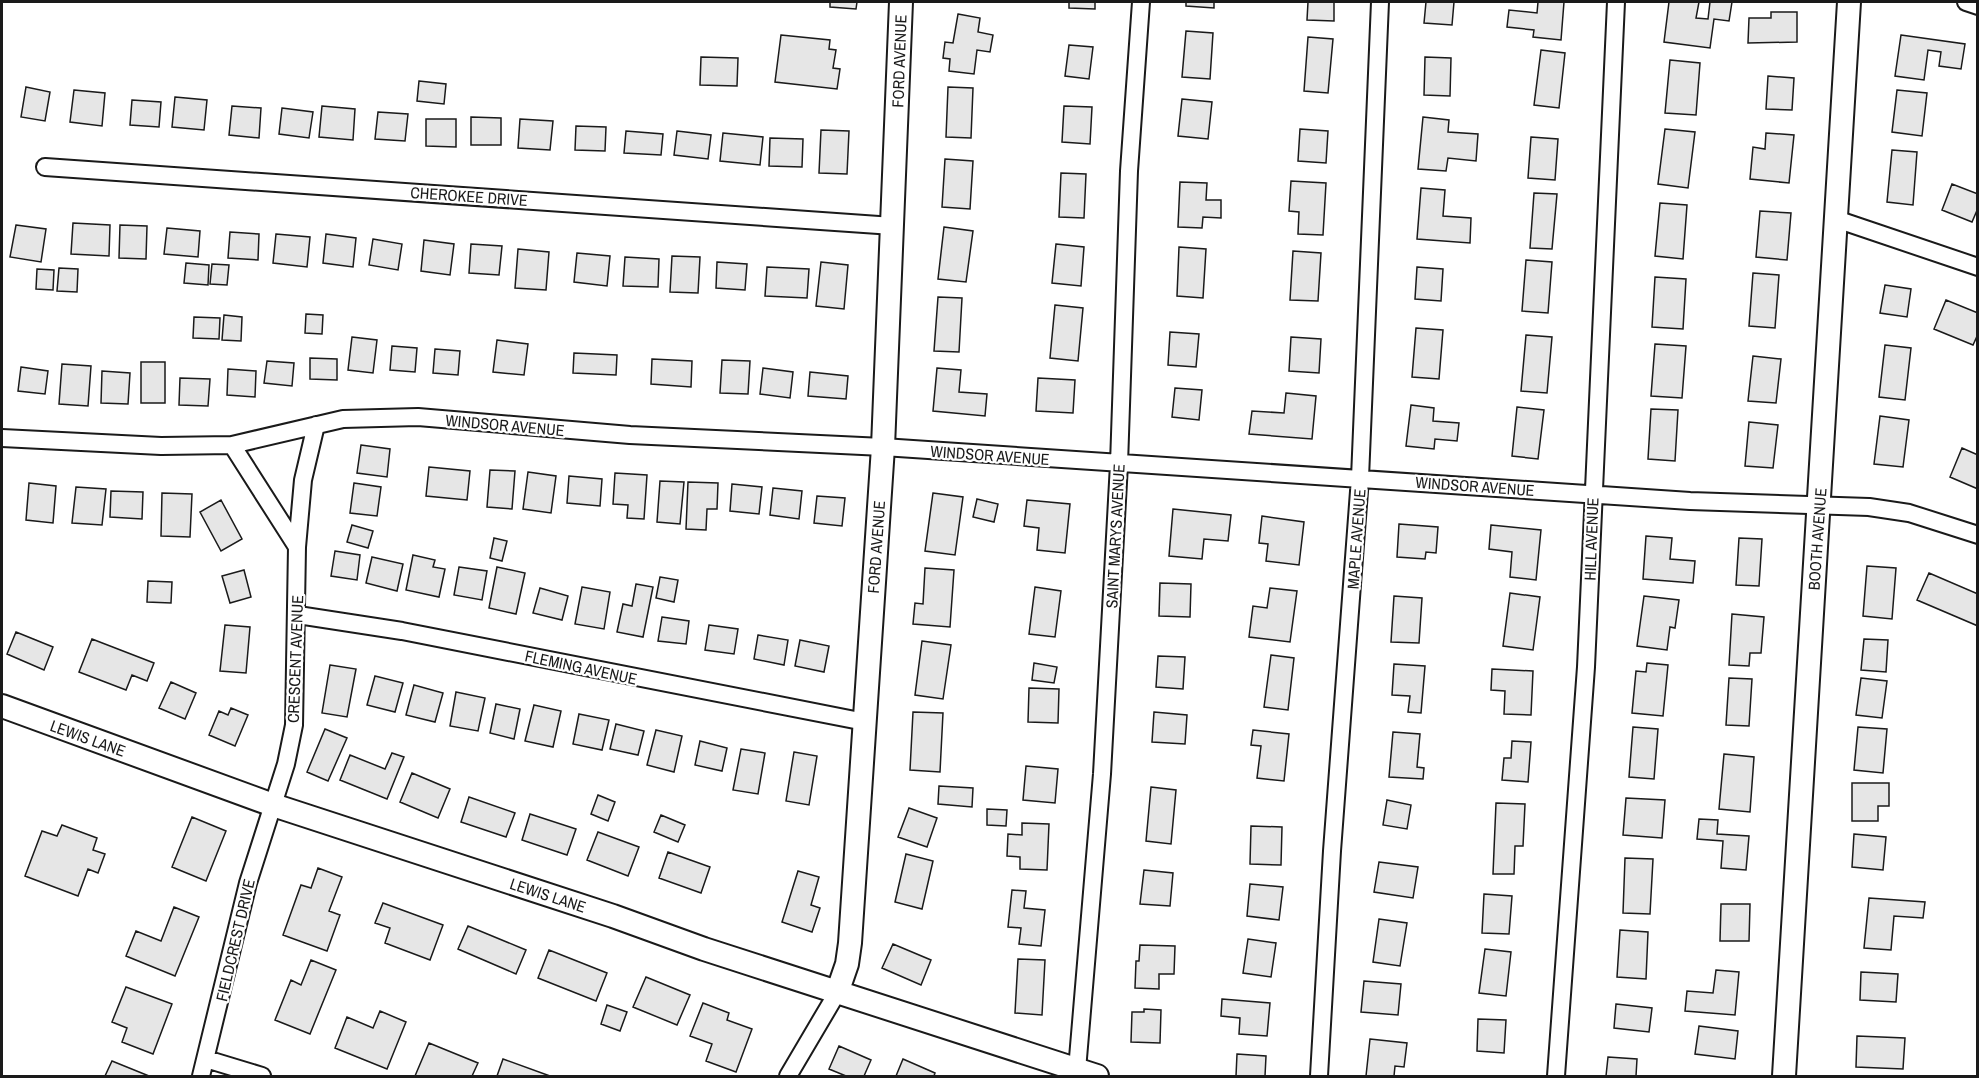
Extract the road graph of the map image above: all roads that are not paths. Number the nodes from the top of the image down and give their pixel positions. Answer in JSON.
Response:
{"nodes":[{"id":1,"x":901,"y":2,"type":"edge"},
{"id":2,"x":1141,"y":2,"type":"edge"},
{"id":3,"x":1380,"y":2,"type":"edge"},
{"id":4,"x":1616,"y":2,"type":"edge"},
{"id":5,"x":1849,"y":2,"type":"edge"},
{"id":6,"x":1966,"y":2,"type":"edge"},
{"id":7,"x":1977,"y":6,"type":"edge"},
{"id":8,"x":45,"y":167,"type":"dead end"},
{"id":9,"x":1836,"y":219,"type":"junction"},
{"id":10,"x":893,"y":226,"type":"junction"},
{"id":11,"x":1977,"y":267,"type":"edge"},
{"id":12,"x":316,"y":425,"type":"junction"},
{"id":13,"x":2,"y":438,"type":"edge"},
{"id":14,"x":232,"y":445,"type":"junction"},
{"id":15,"x":883,"y":447,"type":"junction"},
{"id":16,"x":1119,"y":464,"type":"junction"},
{"id":17,"x":1360,"y":478,"type":"junction"},
{"id":18,"x":1592,"y":494,"type":"junction"},
{"id":19,"x":1819,"y":505,"type":"junction"},
{"id":20,"x":1977,"y":535,"type":"edge"},
{"id":21,"x":297,"y":547,"type":"junction"},
{"id":22,"x":298,"y":615,"type":"junction"},
{"id":23,"x":2,"y":706,"type":"edge"},
{"id":24,"x":865,"y":722,"type":"junction"},
{"id":25,"x":273,"y":805,"type":"junction"},
{"id":26,"x":837,"y":993,"type":"junction"},
{"id":27,"x":206,"y":1059,"type":"junction"},
{"id":28,"x":1087,"y":1073,"type":"edge"},
{"id":29,"x":201,"y":1077,"type":"edge"},
{"id":30,"x":262,"y":1077,"type":"edge"},
{"id":31,"x":788,"y":1077,"type":"edge"},
{"id":32,"x":1319,"y":1077,"type":"edge"},
{"id":33,"x":1556,"y":1077,"type":"edge"},
{"id":34,"x":1784,"y":1077,"type":"edge"}],
"edges":[{"from":1,"to":10,"type":"street","name":"FORD AVENUE"},
{"from":2,"to":16,"type":"street","name":"SAINT MARYS AVENUE"},
{"from":3,"to":17,"type":"street","name":"MAPLE AVENUE"},
{"from":4,"to":18,"type":"street","name":"HILL AVENUE"},
{"from":5,"to":9,"type":"street","name":"BOOTH AVENUE"},
{"from":6,"to":7,"type":"street"},
{"from":8,"to":10,"type":"street","name":"CHEROKEE DRIVE"},
{"from":9,"to":11,"type":"street"},
{"from":9,"to":19,"type":"street","name":"BOOTH AVENUE"},
{"from":10,"to":15,"type":"street","name":"FORD AVENUE"},
{"from":12,"to":14,"type":"street","name":"WINDSOR AVENUE"},
{"from":12,"to":15,"type":"street","name":"WINDSOR AVENUE"},
{"from":12,"to":21,"type":"street","name":"CRESCENT AVENUE"},
{"from":13,"to":14,"type":"street","name":"WINDSOR AVENUE"},
{"from":14,"to":21,"type":"street"},
{"from":15,"to":16,"type":"street","name":"WINDSOR AVENUE"},
{"from":15,"to":24,"type":"street","name":"FORD AVENUE"},
{"from":16,"to":17,"type":"street","name":"WINDSOR AVENUE"},
{"from":16,"to":28,"type":"street","name":"SAINT MARYS AVENUE"},
{"from":17,"to":18,"type":"street","name":"WINDSOR AVENUE"},
{"from":17,"to":32,"type":"street","name":"MAPLE AVENUE"},
{"from":18,"to":19,"type":"street","name":"WINDSOR AVENUE"},
{"from":18,"to":33,"type":"street","name":"HILL AVENUE"},
{"from":19,"to":20,"type":"street","name":"WINDSOR AVENUE"},
{"from":19,"to":34,"type":"street","name":"BOOTH AVENUE"},
{"from":21,"to":22,"type":"street","name":"CRESCENT AVENUE"},
{"from":22,"to":24,"type":"street","name":"FLEMING AVENUE"},
{"from":22,"to":25,"type":"street","name":"CRESCENT AVENUE"},
{"from":23,"to":25,"type":"street","name":"LEWIS LANE"},
{"from":24,"to":26,"type":"street","name":"FORD AVENUE"},
{"from":25,"to":26,"type":"street","name":"LEWIS LANE"},
{"from":25,"to":27,"type":"street","name":"FIELDCREST DRIVE"},
{"from":26,"to":28,"type":"street","name":"LEWIS LANE"},
{"from":26,"to":31,"type":"street","name":"FORD AVENUE"},
{"from":27,"to":29,"type":"street","name":"FIELDCREST DRIVE"},
{"from":27,"to":30,"type":"street"}]}
